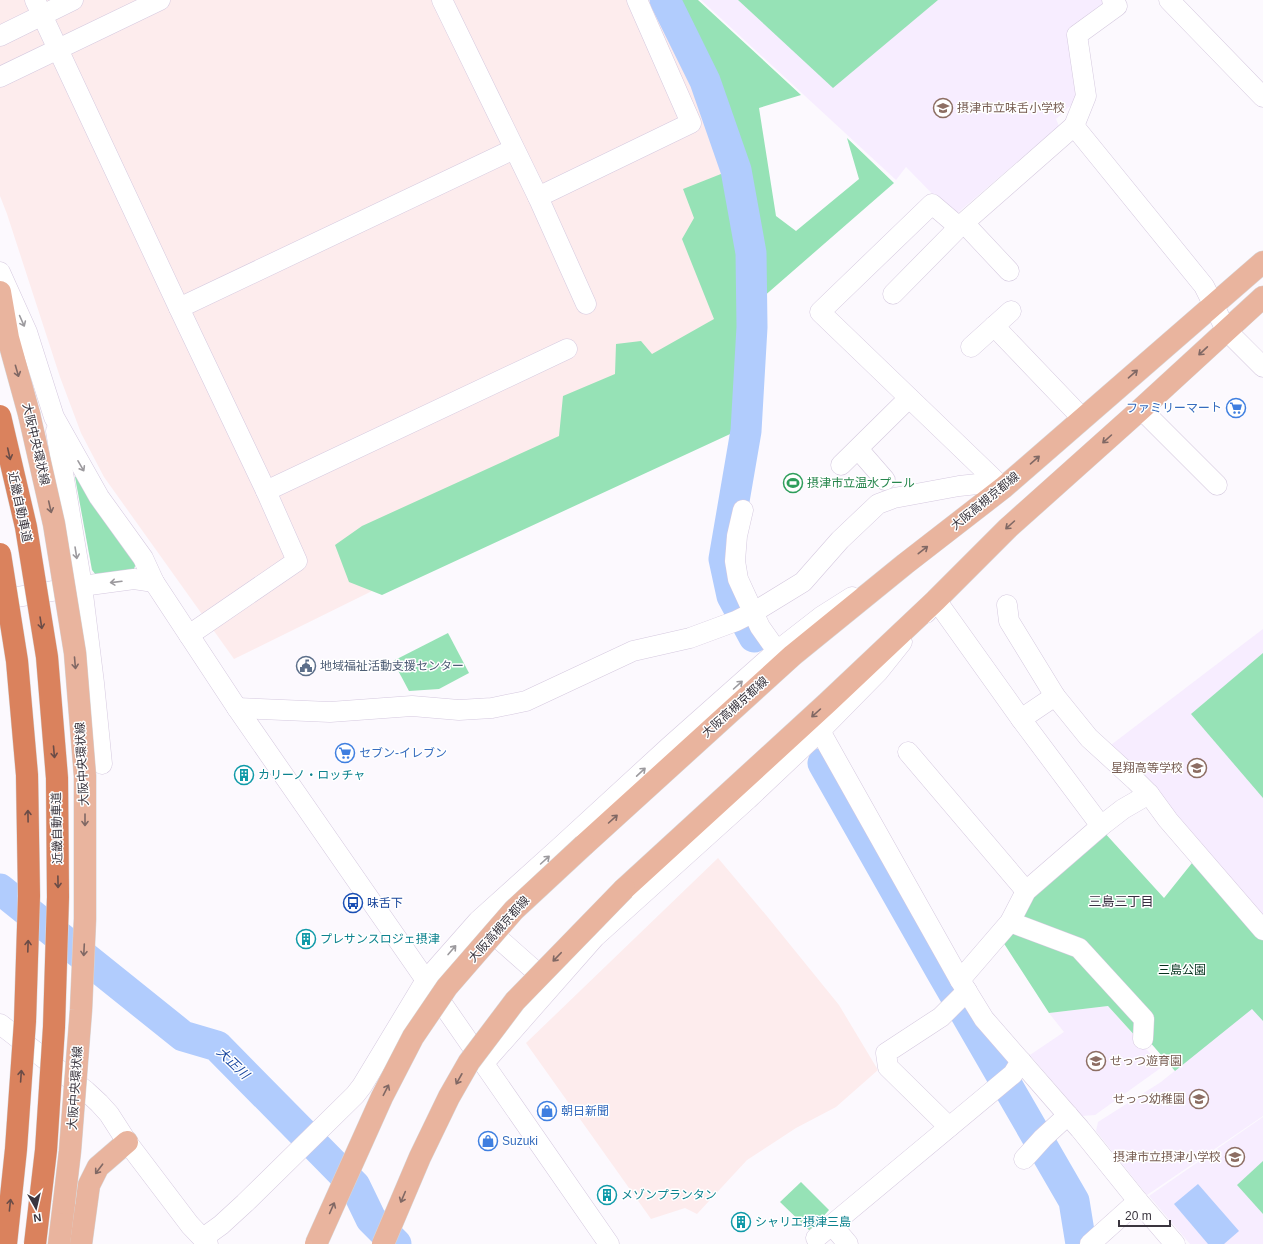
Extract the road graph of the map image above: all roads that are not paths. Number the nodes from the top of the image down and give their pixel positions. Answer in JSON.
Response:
{"nodes":[{"id":1,"x":73,"y":0,"type":"edge"},
{"id":2,"x":160,"y":0,"type":"edge"},
{"id":3,"x":442,"y":0,"type":"edge"},
{"id":4,"x":637,"y":0,"type":"edge"},
{"id":5,"x":1112,"y":0,"type":"edge"},
{"id":6,"x":1170,"y":0,"type":"edge"},
{"id":7,"x":39,"y":8,"type":"edge"},
{"id":8,"x":0,"y":36,"type":"edge"},
{"id":9,"x":58,"y":49,"type":"junction"},
{"id":10,"x":0,"y":77,"type":"edge"},
{"id":11,"x":1263,"y":97,"type":"edge"},
{"id":12,"x":1074,"y":126,"type":"junction"},
{"id":13,"x":514,"y":149,"type":"junction"},
{"id":14,"x":538,"y":198,"type":"junction"},
{"id":15,"x":962,"y":225,"type":"junction"},
{"id":16,"x":1263,"y":262,"type":"edge"},
{"id":17,"x":1009,"y":270,"type":"dead end"},
{"id":18,"x":0,"y":272,"type":"edge"},
{"id":19,"x":0,"y":292,"type":"edge"},
{"id":20,"x":893,"y":294,"type":"dead end"},
{"id":21,"x":1263,"y":297,"type":"edge"},
{"id":22,"x":586,"y":304,"type":"dead end"},
{"id":23,"x":1214,"y":304,"type":"junction"},
{"id":24,"x":179,"y":308,"type":"junction"},
{"id":25,"x":1011,"y":311,"type":"dead end"},
{"id":26,"x":994,"y":326,"type":"junction"},
{"id":27,"x":1226,"y":330,"type":"junction"},
{"id":28,"x":972,"y":347,"type":"dead end"},
{"id":29,"x":567,"y":349,"type":"dead end"},
{"id":30,"x":1263,"y":367,"type":"edge"},
{"id":31,"x":909,"y":398,"type":"junction"},
{"id":32,"x":1141,"y":409,"type":"junction"},
{"id":33,"x":0,"y":416,"type":"edge"},
{"id":34,"x":54,"y":417,"type":"junction"},
{"id":35,"x":1082,"y":418,"type":"junction"},
{"id":36,"x":858,"y":449,"type":"junction"},
{"id":37,"x":841,"y":465,"type":"dead end"},
{"id":38,"x":885,"y":480,"type":"dead end"},
{"id":39,"x":999,"y":485,"type":"junction"},
{"id":40,"x":1217,"y":485,"type":"dead end"},
{"id":41,"x":266,"y":491,"type":"junction"},
{"id":42,"x":743,"y":510,"type":"dead end"},
{"id":43,"x":0,"y":554,"type":"edge"},
{"id":44,"x":905,"y":564,"type":"junction"},
{"id":45,"x":154,"y":582,"type":"junction"},
{"id":46,"x":82,"y":586,"type":"junction"},
{"id":47,"x":0,"y":600,"type":"edge"},
{"id":48,"x":936,"y":600,"type":"junction"},
{"id":49,"x":1007,"y":605,"type":"dead end"},
{"id":50,"x":746,"y":616,"type":"junction"},
{"id":51,"x":189,"y":635,"type":"junction"},
{"id":52,"x":777,"y":650,"type":"junction"},
{"id":53,"x":1055,"y":696,"type":"junction"},
{"id":54,"x":237,"y":708,"type":"junction"},
{"id":55,"x":1021,"y":719,"type":"junction"},
{"id":56,"x":820,"y":731,"type":"junction"},
{"id":57,"x":908,"y":752,"type":"dead end"},
{"id":58,"x":102,"y":764,"type":"dead end"},
{"id":59,"x":1149,"y":794,"type":"junction"},
{"id":60,"x":1101,"y":826,"type":"junction"},
{"id":61,"x":1026,"y":891,"type":"junction"},
{"id":62,"x":478,"y":921,"type":"junction"},
{"id":63,"x":1010,"y":922,"type":"junction"},
{"id":64,"x":1263,"y":930,"type":"edge"},
{"id":65,"x":426,"y":980,"type":"junction"},
{"id":66,"x":552,"y":986,"type":"junction"},
{"id":67,"x":961,"y":992,"type":"junction"},
{"id":68,"x":0,"y":1024,"type":"edge"},
{"id":69,"x":1143,"y":1039,"type":"dead end"},
{"id":70,"x":1021,"y":1061,"type":"junction"},
{"id":71,"x":484,"y":1063,"type":"junction"},
{"id":72,"x":1068,"y":1114,"type":"junction"},
{"id":73,"x":949,"y":1127,"type":"junction"},
{"id":74,"x":127,"y":1142,"type":"junction"},
{"id":75,"x":1034,"y":1149,"type":"dead end"},
{"id":76,"x":1138,"y":1201,"type":"junction"},
{"id":77,"x":832,"y":1225,"type":"junction"},
{"id":78,"x":816,"y":1238,"type":"dead end"},
{"id":79,"x":206,"y":1241,"type":"edge"},
{"id":80,"x":1090,"y":1243,"type":"edge"},
{"id":81,"x":6,"y":1244,"type":"edge"},
{"id":82,"x":35,"y":1244,"type":"edge"},
{"id":83,"x":60,"y":1244,"type":"edge"},
{"id":84,"x":81,"y":1244,"type":"edge"},
{"id":85,"x":316,"y":1244,"type":"edge"},
{"id":86,"x":383,"y":1244,"type":"edge"},
{"id":87,"x":609,"y":1244,"type":"edge"},
{"id":88,"x":848,"y":1244,"type":"edge"},
{"id":89,"x":1176,"y":1244,"type":"edge"}],
"edges":[{"from":1,"to":7,"type":"street"},
{"from":2,"to":9,"type":"street"},
{"from":3,"to":13,"type":"street"},
{"from":4,"to":14,"type":"street"},
{"from":5,"to":12,"type":"street"},
{"from":6,"to":11,"type":"street"},
{"from":7,"to":8,"type":"street"},
{"from":7,"to":9,"type":"street"},
{"from":9,"to":10,"type":"street"},
{"from":9,"to":24,"type":"street"},
{"from":12,"to":15,"type":"street"},
{"from":12,"to":23,"type":"street"},
{"from":13,"to":14,"type":"street"},
{"from":13,"to":24,"type":"street"},
{"from":14,"to":22,"type":"street"},
{"from":15,"to":17,"type":"street"},
{"from":15,"to":20,"type":"street"},
{"from":15,"to":31,"type":"street"},
{"from":16,"to":23,"type":"main road","name":"大阪高槻京都線"},
{"from":18,"to":34,"type":"street","one_way":true},
{"from":19,"to":83,"type":"main road","name":"大阪中央環状線","one_way":true,"bridge":true},
{"from":21,"to":27,"type":"main road"},
{"from":23,"to":27,"type":"street"},
{"from":35,"to":23,"type":"main road","name":"大阪高槻京都線","one_way":true},
{"from":24,"to":41,"type":"street"},
{"from":25,"to":26,"type":"street"},
{"from":26,"to":28,"type":"street"},
{"from":26,"to":35,"type":"street"},
{"from":27,"to":30,"type":"street"},
{"from":27,"to":32,"type":"main road","one_way":true},
{"from":29,"to":41,"type":"street"},
{"from":31,"to":36,"type":"street"},
{"from":31,"to":39,"type":"street"},
{"from":32,"to":40,"type":"street"},
{"from":32,"to":48,"type":"main road","one_way":true},
{"from":33,"to":82,"type":"highway","name":"近畿自動車道","one_way":true,"bridge":true},
{"from":34,"to":45,"type":"street","one_way":true},
{"from":34,"to":46,"type":"street","one_way":true},
{"from":39,"to":35,"type":"main road","name":"大阪高槻京都線","one_way":true},
{"from":36,"to":37,"type":"street"},
{"from":36,"to":38,"type":"street"},
{"from":44,"to":39,"type":"main road","name":"大阪高槻京都線","one_way":true},
{"from":39,"to":50,"type":"street"},
{"from":41,"to":51,"type":"street"},
{"from":42,"to":50,"type":"street"},
{"from":81,"to":43,"type":"highway","one_way":true,"bridge":true},
{"from":44,"to":52,"type":"street"},
{"from":85,"to":44,"type":"main road","name":"大阪高槻京都線","one_way":true,"bridge":true},
{"from":45,"to":46,"type":"street","one_way":true},
{"from":45,"to":51,"type":"street"},
{"from":46,"to":47,"type":"street"},
{"from":46,"to":58,"type":"street"},
{"from":48,"to":55,"type":"street"},
{"from":48,"to":56,"type":"street"},
{"from":48,"to":86,"type":"main road","one_way":true,"bridge":true},
{"from":49,"to":53,"type":"street"},
{"from":50,"to":52,"type":"street"},
{"from":50,"to":54,"type":"street"},
{"from":51,"to":54,"type":"street"},
{"from":62,"to":52,"type":"street","one_way":true},
{"from":53,"to":55,"type":"street"},
{"from":53,"to":59,"type":"street"},
{"from":54,"to":65,"type":"street"},
{"from":55,"to":60,"type":"street"},
{"from":56,"to":66,"type":"street"},
{"from":56,"to":67,"type":"street"},
{"from":57,"to":61,"type":"street"},
{"from":59,"to":60,"type":"street"},
{"from":59,"to":64,"type":"street"},
{"from":60,"to":61,"type":"street"},
{"from":61,"to":63,"type":"street"},
{"from":65,"to":62,"type":"street","one_way":true},
{"from":62,"to":66,"type":"street"},
{"from":63,"to":67,"type":"street"},
{"from":63,"to":69,"type":"street"},
{"from":65,"to":71,"type":"street"},
{"from":65,"to":79,"type":"street"},
{"from":66,"to":71,"type":"street"},
{"from":67,"to":70,"type":"street"},
{"from":67,"to":73,"type":"street"},
{"from":68,"to":74,"type":"street"},
{"from":70,"to":72,"type":"street"},
{"from":70,"to":73,"type":"street"},
{"from":71,"to":87,"type":"street"},
{"from":72,"to":75,"type":"street"},
{"from":72,"to":76,"type":"street"},
{"from":73,"to":77,"type":"street"},
{"from":74,"to":79,"type":"street"},
{"from":74,"to":84,"type":"main road","one_way":true},
{"from":76,"to":80,"type":"street"},
{"from":76,"to":89,"type":"street"},
{"from":77,"to":78,"type":"street"},
{"from":77,"to":88,"type":"street"}]}
